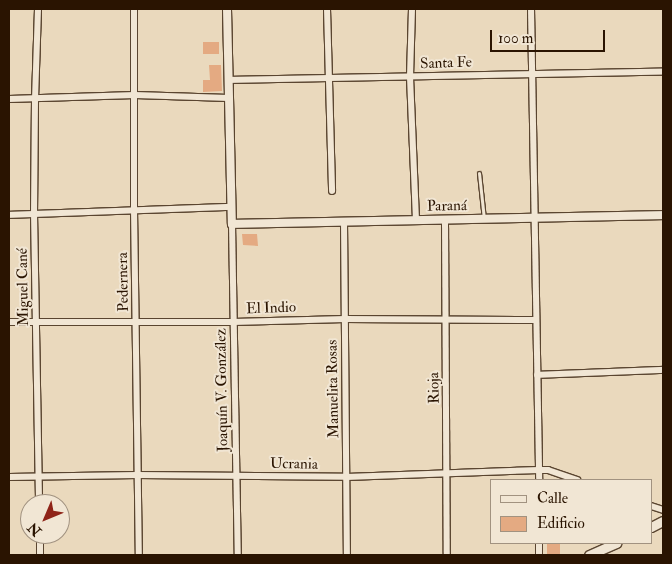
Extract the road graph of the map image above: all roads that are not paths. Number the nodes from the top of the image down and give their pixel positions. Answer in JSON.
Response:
{"nodes":[{"id":1,"x":38,"y":9,"type":"edge"},
{"id":2,"x":134,"y":9,"type":"edge"},
{"id":3,"x":227,"y":9,"type":"edge"},
{"id":4,"x":327,"y":9,"type":"edge"},
{"id":5,"x":412,"y":9,"type":"edge"},
{"id":6,"x":531,"y":9,"type":"edge"},
{"id":7,"x":663,"y":72,"type":"edge"},
{"id":8,"x":532,"y":73,"type":"junction"},
{"id":9,"x":410,"y":77,"type":"junction"},
{"id":10,"x":327,"y":78,"type":"junction"},
{"id":11,"x":229,"y":80,"type":"junction"},
{"id":12,"x":135,"y":96,"type":"junction"},
{"id":13,"x":229,"y":98,"type":"junction"},
{"id":14,"x":9,"y":99,"type":"edge"},
{"id":15,"x":34,"y":100,"type":"junction"},
{"id":16,"x":479,"y":173,"type":"dead end"},
{"id":17,"x":332,"y":190,"type":"dead end"},
{"id":18,"x":230,"y":207,"type":"junction"},
{"id":19,"x":134,"y":209,"type":"junction"},
{"id":20,"x":34,"y":213,"type":"junction"},
{"id":21,"x":9,"y":215,"type":"edge"},
{"id":22,"x":663,"y":215,"type":"edge"},
{"id":23,"x":534,"y":218,"type":"junction"},
{"id":24,"x":484,"y":220,"type":"junction"},
{"id":25,"x":416,"y":221,"type":"junction"},
{"id":26,"x":445,"y":221,"type":"junction"},
{"id":27,"x":344,"y":222,"type":"junction"},
{"id":28,"x":232,"y":224,"type":"junction"},
{"id":29,"x":345,"y":318,"type":"junction"},
{"id":30,"x":445,"y":320,"type":"junction"},
{"id":31,"x":535,"y":320,"type":"junction"},
{"id":32,"x":9,"y":322,"type":"edge"},
{"id":33,"x":36,"y":322,"type":"junction"},
{"id":34,"x":137,"y":322,"type":"junction"},
{"id":35,"x":234,"y":322,"type":"junction"},
{"id":36,"x":663,"y":370,"type":"edge"},
{"id":37,"x":537,"y":375,"type":"junction"},
{"id":38,"x":539,"y":470,"type":"junction"},
{"id":39,"x":448,"y":472,"type":"junction"},
{"id":40,"x":137,"y":475,"type":"junction"},
{"id":41,"x":237,"y":475,"type":"junction"},
{"id":42,"x":39,"y":476,"type":"junction"},
{"id":43,"x":9,"y":477,"type":"edge"},
{"id":44,"x":346,"y":477,"type":"junction"},
{"id":45,"x":539,"y":479,"type":"edge"},
{"id":46,"x":574,"y":479,"type":"edge"},
{"id":47,"x":39,"y":494,"type":"edge"},
{"id":48,"x":614,"y":544,"type":"edge"},
{"id":49,"x":139,"y":555,"type":"edge"},
{"id":50,"x":238,"y":555,"type":"edge"},
{"id":51,"x":347,"y":555,"type":"edge"},
{"id":52,"x":447,"y":555,"type":"edge"},
{"id":53,"x":589,"y":555,"type":"edge"}],
"edges":[{"from":1,"to":15,"type":"street","name":"Miguel Cané"},
{"from":2,"to":12,"type":"street","name":"Pedernera"},
{"from":3,"to":11,"type":"street"},
{"from":4,"to":10,"type":"street"},
{"from":5,"to":9,"type":"street"},
{"from":6,"to":8,"type":"street"},
{"from":7,"to":8,"type":"street","name":"Santa Fe"},
{"from":8,"to":9,"type":"street","name":"Santa Fe"},
{"from":8,"to":23,"type":"street"},
{"from":9,"to":10,"type":"street","name":"Santa Fe"},
{"from":9,"to":25,"type":"street"},
{"from":10,"to":11,"type":"street","name":"Santa Fe"},
{"from":10,"to":17,"type":"street"},
{"from":11,"to":13,"type":"street"},
{"from":12,"to":13,"type":"street"},
{"from":12,"to":15,"type":"street"},
{"from":12,"to":19,"type":"street","name":"Pedernera"},
{"from":13,"to":18,"type":"street"},
{"from":14,"to":15,"type":"street"},
{"from":15,"to":20,"type":"street","name":"Miguel Cané"},
{"from":16,"to":24,"type":"lane"},
{"from":18,"to":19,"type":"street"},
{"from":18,"to":28,"type":"street"},
{"from":19,"to":20,"type":"street"},
{"from":19,"to":34,"type":"street","name":"Pedernera"},
{"from":20,"to":21,"type":"street"},
{"from":20,"to":33,"type":"street","name":"Miguel Cané"},
{"from":22,"to":23,"type":"street","name":"Paraná"},
{"from":23,"to":24,"type":"street","name":"Paraná"},
{"from":23,"to":31,"type":"street"},
{"from":24,"to":26,"type":"street","name":"Paraná"},
{"from":25,"to":26,"type":"street","name":"Paraná"},
{"from":25,"to":27,"type":"street","name":"Paraná"},
{"from":26,"to":30,"type":"street","name":"Rioja"},
{"from":27,"to":28,"type":"street","name":"Paraná"},
{"from":27,"to":29,"type":"street","name":"Manuelita Rosas"},
{"from":28,"to":35,"type":"street","name":"Joaquín V. González"},
{"from":29,"to":30,"type":"street","name":"El Indio"},
{"from":29,"to":35,"type":"street","name":"El Indio"},
{"from":29,"to":44,"type":"street","name":"Manuelita Rosas"},
{"from":30,"to":31,"type":"street","name":"El Indio"},
{"from":30,"to":39,"type":"street","name":"Rioja"},
{"from":31,"to":37,"type":"street"},
{"from":32,"to":33,"type":"street","name":"El Indio"},
{"from":33,"to":34,"type":"street","name":"El Indio"},
{"from":33,"to":42,"type":"street","name":"Miguel Cané"},
{"from":34,"to":35,"type":"street","name":"El Indio"},
{"from":34,"to":40,"type":"street","name":"Pedernera"},
{"from":35,"to":41,"type":"street","name":"Joaquín V. González"},
{"from":36,"to":37,"type":"street"},
{"from":37,"to":38,"type":"street"},
{"from":38,"to":39,"type":"street","name":"Ucrania"},
{"from":38,"to":45,"type":"street"},
{"from":38,"to":46,"type":"street","name":"Ucrania"},
{"from":39,"to":44,"type":"street","name":"Ucrania"},
{"from":39,"to":52,"type":"street","name":"Rioja"},
{"from":40,"to":41,"type":"street","name":"Ucrania"},
{"from":40,"to":42,"type":"street","name":"Ucrania"},
{"from":40,"to":49,"type":"street","name":"Pedernera"},
{"from":41,"to":44,"type":"street","name":"Ucrania"},
{"from":41,"to":50,"type":"street","name":"Joaquín V. González"},
{"from":42,"to":43,"type":"street","name":"Ucrania"},
{"from":42,"to":47,"type":"street","name":"Miguel Cané"},
{"from":44,"to":51,"type":"street","name":"Manuelita Rosas"},
{"from":48,"to":53,"type":"main road"}]}
